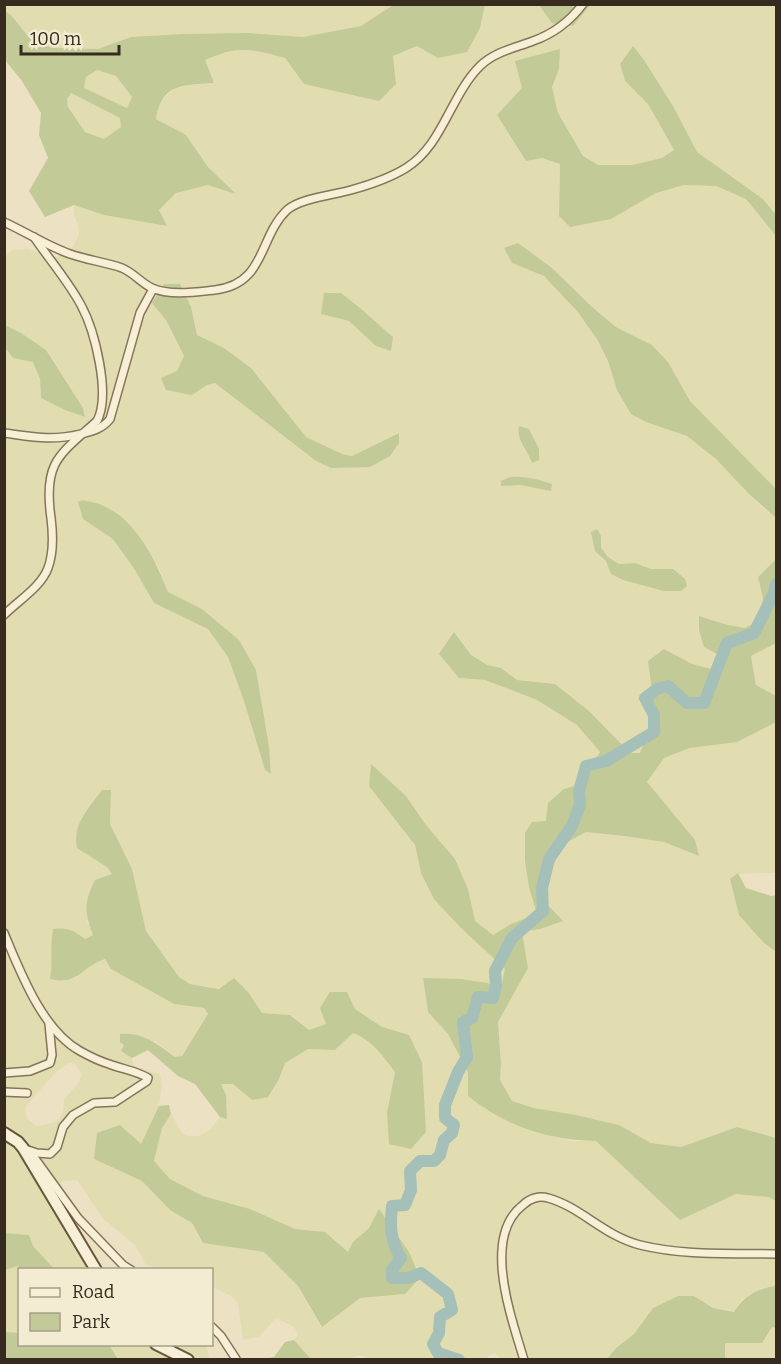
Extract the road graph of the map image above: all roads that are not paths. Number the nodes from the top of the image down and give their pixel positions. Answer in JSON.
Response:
{"nodes":[{"id":1,"x":583,"y":4,"type":"edge"},
{"id":2,"x":4,"y":222,"type":"edge"},
{"id":3,"x":32,"y":235,"type":"junction"},
{"id":4,"x":153,"y":289,"type":"junction"},
{"id":5,"x":4,"y":433,"type":"edge"},
{"id":6,"x":82,"y":434,"type":"junction"},
{"id":7,"x":4,"y":615,"type":"edge"},
{"id":8,"x":4,"y":933,"type":"edge"},
{"id":9,"x":49,"y":1024,"type":"junction"},
{"id":10,"x":4,"y":1073,"type":"edge"},
{"id":11,"x":4,"y":1092,"type":"edge"},
{"id":12,"x":27,"y":1093,"type":"dead end"},
{"id":13,"x":4,"y":1133,"type":"edge"},
{"id":14,"x":26,"y":1150,"type":"junction"},
{"id":15,"x":777,"y":1254,"type":"edge"},
{"id":16,"x":95,"y":1268,"type":"edge"},
{"id":17,"x":129,"y":1268,"type":"edge"},
{"id":18,"x":213,"y":1328,"type":"edge"},
{"id":19,"x":160,"y":1346,"type":"edge"},
{"id":20,"x":188,"y":1359,"type":"edge"},
{"id":21,"x":236,"y":1359,"type":"edge"},
{"id":22,"x":524,"y":1359,"type":"edge"}],
"edges":[{"from":1,"to":4,"type":"street"},
{"from":2,"to":3,"type":"street"},
{"from":3,"to":4,"type":"street"},
{"from":3,"to":6,"type":"street"},
{"from":4,"to":6,"type":"street"},
{"from":5,"to":6,"type":"street"},
{"from":6,"to":7,"type":"street"},
{"from":8,"to":9,"type":"street"},
{"from":9,"to":10,"type":"street"},
{"from":9,"to":14,"type":"street"},
{"from":11,"to":12,"type":"street"},
{"from":13,"to":14,"type":"street"},
{"from":14,"to":16,"type":"street"},
{"from":14,"to":17,"type":"street"},
{"from":15,"to":22,"type":"street"},
{"from":18,"to":21,"type":"street"},
{"from":19,"to":20,"type":"street"}]}
